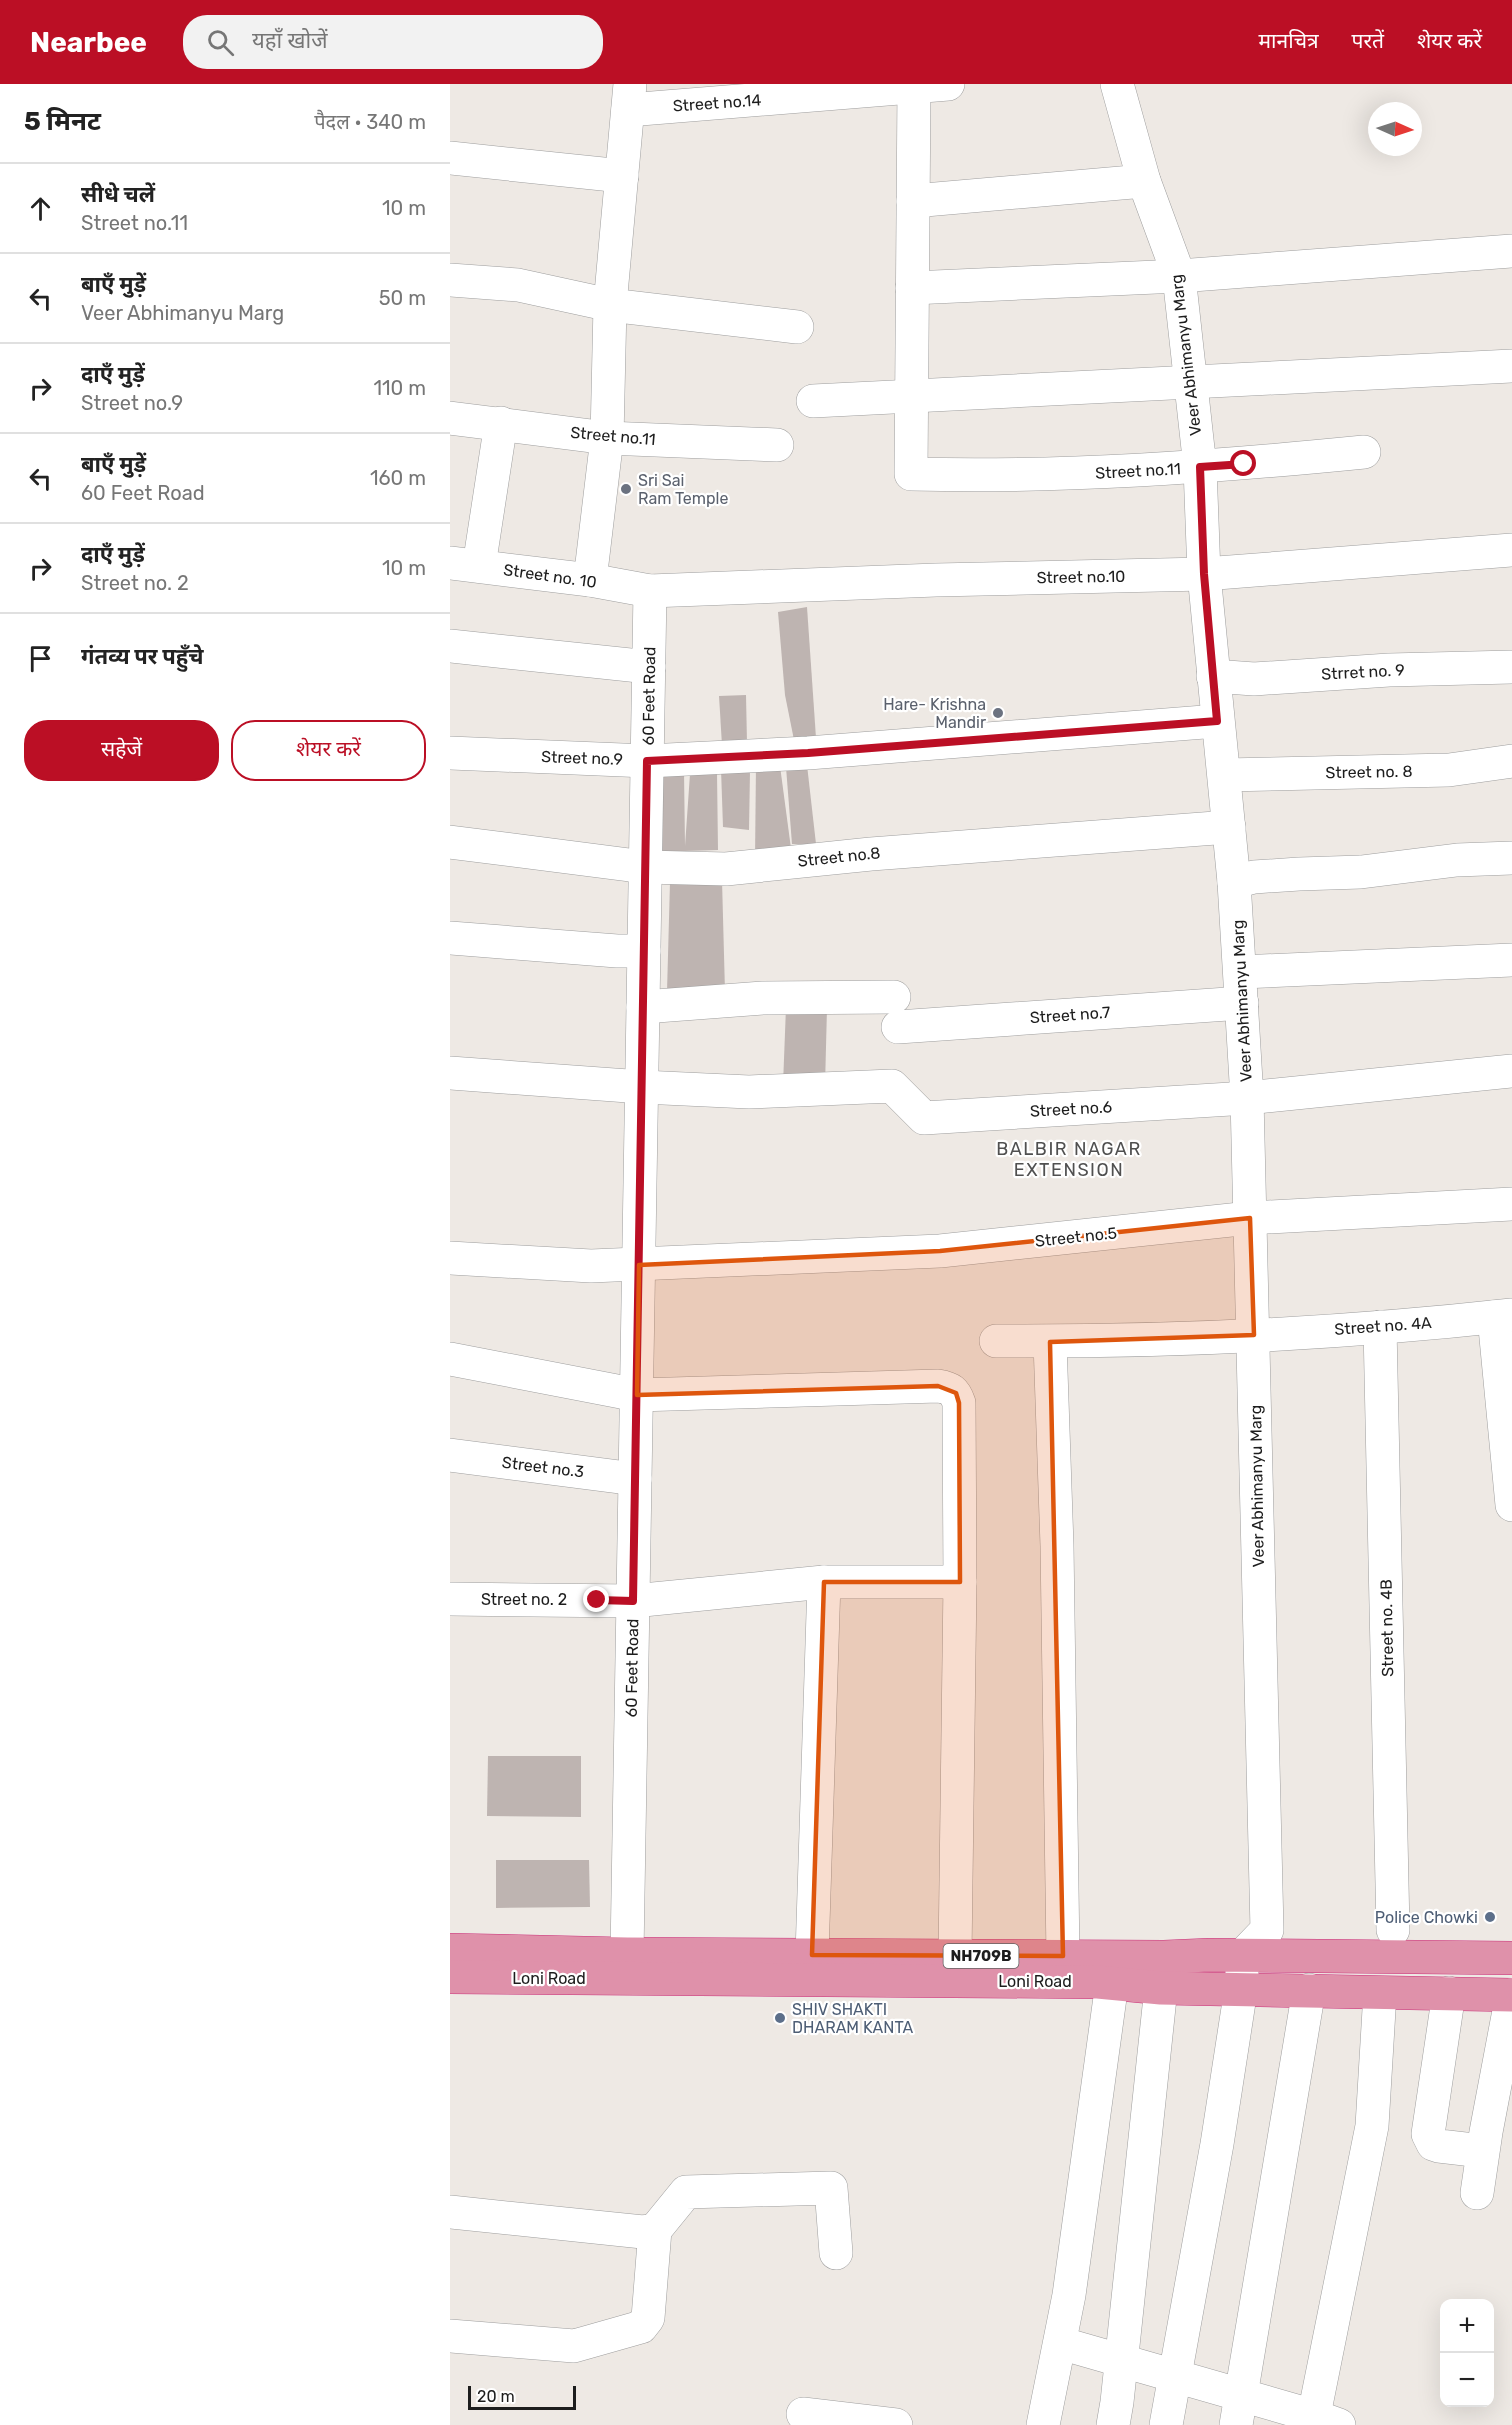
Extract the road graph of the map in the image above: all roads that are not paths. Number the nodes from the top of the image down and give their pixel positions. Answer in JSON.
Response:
{"nodes":[{"id":1,"x":948,"y":84,"type":"edge"},
{"id":2,"x":1117,"y":84,"type":"edge"},
{"id":3,"x":914,"y":87,"type":"junction"},
{"id":4,"x":830,"y":89,"type":"edge"},
{"id":5,"x":629,"y":97,"type":"edge"},
{"id":6,"x":450,"y":158,"type":"edge"},
{"id":7,"x":622,"y":176,"type":"junction"},
{"id":8,"x":1144,"y":181,"type":"junction"},
{"id":9,"x":913,"y":201,"type":"junction"},
{"id":10,"x":1512,"y":251,"type":"edge"},
{"id":11,"x":1179,"y":276,"type":"junction"},
{"id":12,"x":450,"y":280,"type":"edge"},
{"id":13,"x":912,"y":288,"type":"junction"},
{"id":14,"x":610,"y":305,"type":"junction"},
{"id":15,"x":797,"y":327,"type":"dead end"},
{"id":16,"x":1512,"y":366,"type":"edge"},
{"id":17,"x":1190,"y":383,"type":"junction"},
{"id":18,"x":912,"y":397,"type":"junction"},
{"id":19,"x":813,"y":401,"type":"dead end"},
{"id":20,"x":450,"y":418,"type":"edge"},
{"id":21,"x":501,"y":423,"type":"junction"},
{"id":22,"x":608,"y":438,"type":"junction"},
{"id":23,"x":777,"y":445,"type":"dead end"},
{"id":24,"x":1364,"y":452,"type":"dead end"},
{"id":25,"x":1200,"y":467,"type":"junction"},
{"id":26,"x":1512,"y":549,"type":"edge"},
{"id":27,"x":465,"y":564,"type":"edge"},
{"id":28,"x":1204,"y":574,"type":"junction"},
{"id":29,"x":590,"y":580,"type":"junction"},
{"id":30,"x":650,"y":591,"type":"junction"},
{"id":31,"x":450,"y":646,"type":"edge"},
{"id":32,"x":649,"y":667,"type":"junction"},
{"id":33,"x":1512,"y":667,"type":"edge"},
{"id":34,"x":1214,"y":676,"type":"junction"},
{"id":35,"x":1217,"y":721,"type":"junction"},
{"id":36,"x":450,"y":753,"type":"edge"},
{"id":37,"x":647,"y":761,"type":"junction"},
{"id":38,"x":1512,"y":761,"type":"edge"},
{"id":39,"x":1225,"y":775,"type":"junction"},
{"id":40,"x":1229,"y":827,"type":"junction"},
{"id":41,"x":450,"y":842,"type":"edge"},
{"id":42,"x":1512,"y":858,"type":"edge"},
{"id":43,"x":645,"y":867,"type":"junction"},
{"id":44,"x":1234,"y":882,"type":"junction"},
{"id":45,"x":450,"y":938,"type":"edge"},
{"id":46,"x":644,"y":951,"type":"junction"},
{"id":47,"x":1512,"y":960,"type":"edge"},
{"id":48,"x":1242,"y":987,"type":"junction"},
{"id":49,"x":643,"y":1007,"type":"junction"},
{"id":50,"x":1512,"y":1071,"type":"edge"},
{"id":51,"x":450,"y":1073,"type":"edge"},
{"id":52,"x":642,"y":1087,"type":"junction"},
{"id":53,"x":1248,"y":1098,"type":"junction"},
{"id":54,"x":1512,"y":1204,"type":"edge"},
{"id":55,"x":1250,"y":1218,"type":"junction"},
{"id":56,"x":450,"y":1257,"type":"edge"},
{"id":57,"x":639,"y":1265,"type":"junction"},
{"id":58,"x":1503,"y":1316,"type":"edge"},
{"id":59,"x":1380,"y":1327,"type":"junction"},
{"id":60,"x":1254,"y":1335,"type":"junction"},
{"id":61,"x":996,"y":1341,"type":"dead end"},
{"id":62,"x":1050,"y":1341,"type":"junction"},
{"id":63,"x":450,"y":1359,"type":"edge"},
{"id":64,"x":637,"y":1395,"type":"junction"},
{"id":65,"x":450,"y":1455,"type":"edge"},
{"id":66,"x":635,"y":1479,"type":"junction"},
{"id":67,"x":1512,"y":1505,"type":"edge"},
{"id":68,"x":824,"y":1582,"type":"junction"},
{"id":69,"x":960,"y":1582,"type":"junction"},
{"id":70,"x":450,"y":1599,"type":"edge"},
{"id":71,"x":633,"y":1601,"type":"junction"},
{"id":72,"x":1393,"y":1930,"type":"dead end"},
{"id":73,"x":450,"y":1950,"type":"edge"},
{"id":74,"x":627,"y":1954,"type":"junction"},
{"id":75,"x":812,"y":1955,"type":"junction"},
{"id":76,"x":955,"y":1956,"type":"junction"},
{"id":77,"x":1063,"y":1956,"type":"junction"},
{"id":78,"x":1243,"y":1956,"type":"junction"},
{"id":79,"x":1512,"y":1958,"type":"edge"},
{"id":80,"x":450,"y":1977,"type":"edge"},
{"id":81,"x":1112,"y":1983,"type":"junction"},
{"id":82,"x":1161,"y":1988,"type":"junction"},
{"id":83,"x":1241,"y":1989,"type":"junction"},
{"id":84,"x":1309,"y":1989,"type":"junction"},
{"id":85,"x":1380,"y":1993,"type":"junction"},
{"id":86,"x":1449,"y":1993,"type":"junction"},
{"id":87,"x":1512,"y":1995,"type":"edge"},
{"id":88,"x":1482,"y":2151,"type":"junction"},
{"id":89,"x":1477,"y":2193,"type":"dead end"},
{"id":90,"x":450,"y":2212,"type":"edge"},
{"id":91,"x":655,"y":2230,"type":"junction"},
{"id":92,"x":836,"y":2253,"type":"dead end"},
{"id":93,"x":450,"y":2336,"type":"edge"},
{"id":94,"x":1060,"y":2343,"type":"junction"},
{"id":95,"x":1121,"y":2360,"type":"junction"},
{"id":96,"x":1174,"y":2376,"type":"junction"},
{"id":97,"x":1238,"y":2410,"type":"edge"},
{"id":98,"x":803,"y":2414,"type":"dead end"},
{"id":99,"x":1322,"y":2422,"type":"edge"},
{"id":100,"x":896,"y":2425,"type":"edge"},
{"id":101,"x":1043,"y":2425,"type":"edge"},
{"id":102,"x":1113,"y":2425,"type":"edge"},
{"id":103,"x":1166,"y":2425,"type":"edge"}],
"edges":[{"from":1,"to":3,"type":"street","name":"Street no.14"},
{"from":2,"to":8,"type":"street","name":"Veer Abhimanyu Marg"},
{"from":3,"to":4,"type":"street","name":"Street no.14"},
{"from":3,"to":9,"type":"street"},
{"from":4,"to":5,"type":"street","name":"Street no.14"},
{"from":5,"to":7,"type":"street"},
{"from":6,"to":7,"type":"street"},
{"from":7,"to":14,"type":"street"},
{"from":8,"to":9,"type":"street"},
{"from":8,"to":11,"type":"street","name":"Veer Abhimanyu Marg"},
{"from":9,"to":13,"type":"street"},
{"from":10,"to":11,"type":"street"},
{"from":11,"to":13,"type":"street"},
{"from":11,"to":17,"type":"street","name":"Veer Abhimanyu Marg"},
{"from":12,"to":14,"type":"street"},
{"from":13,"to":18,"type":"street"},
{"from":14,"to":15,"type":"street"},
{"from":14,"to":22,"type":"street"},
{"from":16,"to":17,"type":"street"},
{"from":17,"to":18,"type":"street"},
{"from":17,"to":25,"type":"street","name":"Veer Abhimanyu Marg"},
{"from":18,"to":19,"type":"street"},
{"from":18,"to":25,"type":"street","name":"Street no.11"},
{"from":20,"to":21,"type":"street","name":"Street no.11"},
{"from":21,"to":22,"type":"street","name":"Street no.11"},
{"from":21,"to":27,"type":"street"},
{"from":22,"to":23,"type":"street","name":"Street no.11"},
{"from":22,"to":29,"type":"street"},
{"from":24,"to":25,"type":"street","name":"Street no.11"},
{"from":25,"to":28,"type":"street","name":"Veer Abhimanyu Marg"},
{"from":26,"to":28,"type":"street","name":"Street no.10"},
{"from":27,"to":29,"type":"street","name":"Street no. 10"},
{"from":28,"to":30,"type":"street","name":"Street no.10"},
{"from":28,"to":34,"type":"street","name":"Veer Abhimanyu Marg"},
{"from":29,"to":30,"type":"street","name":"Street no. 10"},
{"from":30,"to":32,"type":"street","name":"60 Feet Road"},
{"from":31,"to":32,"type":"street"},
{"from":32,"to":37,"type":"street","name":"60 Feet Road"},
{"from":33,"to":34,"type":"street","name":"Strret no. 9"},
{"from":34,"to":35,"type":"street","name":"Veer Abhimanyu Marg"},
{"from":35,"to":37,"type":"street","name":"Street no.9"},
{"from":35,"to":39,"type":"street","name":"Veer Abhimanyu Marg"},
{"from":36,"to":37,"type":"street","name":"Street no.9"},
{"from":37,"to":43,"type":"street","name":"60 Feet Road"},
{"from":38,"to":39,"type":"street","name":"Street no. 8"},
{"from":39,"to":40,"type":"street","name":"Veer Abhimanyu Marg"},
{"from":40,"to":43,"type":"street","name":"Street no.8"},
{"from":40,"to":44,"type":"street","name":"Veer Abhimanyu Marg"},
{"from":41,"to":43,"type":"street","name":"Street no.8"},
{"from":42,"to":44,"type":"street"},
{"from":43,"to":46,"type":"street","name":"60 Feet Road"},
{"from":44,"to":48,"type":"street","name":"Veer Abhimanyu Marg"},
{"from":45,"to":46,"type":"street"},
{"from":46,"to":49,"type":"street","name":"60 Feet Road"},
{"from":47,"to":48,"type":"street","name":"Street no.7"},
{"from":48,"to":49,"type":"street","name":"Street no.7"},
{"from":48,"to":53,"type":"street","name":"Veer Abhimanyu Marg"},
{"from":49,"to":52,"type":"street","name":"60 Feet Road"},
{"from":50,"to":53,"type":"street","name":"Street no.6"},
{"from":51,"to":52,"type":"street","name":"Street no.6"},
{"from":52,"to":53,"type":"street","name":"Street no.6"},
{"from":52,"to":57,"type":"street","name":"60 Feet Road"},
{"from":53,"to":55,"type":"street","name":"Veer Abhimanyu Marg"},
{"from":54,"to":55,"type":"street","name":"Street no.5"},
{"from":55,"to":57,"type":"street","name":"Street no.5"},
{"from":55,"to":60,"type":"street","name":"Veer Abhimanyu Marg"},
{"from":56,"to":57,"type":"street","name":"Street no.5"},
{"from":57,"to":64,"type":"street","name":"60 Feet Road"},
{"from":58,"to":59,"type":"street","name":"Street no. 4A"},
{"from":58,"to":67,"type":"street"},
{"from":59,"to":60,"type":"street","name":"Street no. 4A"},
{"from":59,"to":72,"type":"street","name":"Street no. 4B"},
{"from":60,"to":62,"type":"street","name":"Street no. 4A"},
{"from":60,"to":78,"type":"street","name":"Veer Abhimanyu Marg"},
{"from":61,"to":62,"type":"street","name":"Street no. 4A"},
{"from":62,"to":77,"type":"street"},
{"from":63,"to":64,"type":"street"},
{"from":64,"to":66,"type":"street","name":"60 Feet Road"},
{"from":64,"to":69,"type":"street"},
{"from":65,"to":66,"type":"street","name":"Street no.3"},
{"from":66,"to":71,"type":"street","name":"60 Feet Road"},
{"from":68,"to":69,"type":"street","name":"Street no. 2"},
{"from":68,"to":71,"type":"street","name":"Street no. 2"},
{"from":68,"to":75,"type":"street"},
{"from":69,"to":76,"type":"street"},
{"from":70,"to":71,"type":"street","name":"Street no. 2"},
{"from":71,"to":74,"type":"street","name":"60 Feet Road"},
{"from":73,"to":74,"type":"highway","name":"Loni Road","number":"NH709B"},
{"from":74,"to":75,"type":"highway","name":"Loni Road","number":"NH709B"},
{"from":75,"to":76,"type":"highway","name":"Loni Road","number":"NH709B"},
{"from":76,"to":77,"type":"highway","name":"Loni Road","number":"NH709B"},
{"from":77,"to":78,"type":"highway","name":"Loni Road","number":"NH709B"},
{"from":78,"to":79,"type":"highway","name":"Loni Road","number":"NH709B"},
{"from":78,"to":83,"type":"street"},
{"from":80,"to":81,"type":"highway","name":"Loni Road","number":"NH709B"},
{"from":81,"to":82,"type":"highway","name":"Loni Road","number":"NH709B"},
{"from":81,"to":94,"type":"street"},
{"from":82,"to":83,"type":"highway","name":"Loni Road","number":"NH709B"},
{"from":82,"to":95,"type":"street"},
{"from":83,"to":84,"type":"highway","name":"Loni Road","number":"NH709B"},
{"from":83,"to":96,"type":"street"},
{"from":84,"to":85,"type":"highway","name":"Loni Road","number":"NH709B"},
{"from":84,"to":97,"type":"street"},
{"from":85,"to":86,"type":"highway","name":"Loni Road","number":"NH709B"},
{"from":85,"to":99,"type":"street"},
{"from":86,"to":87,"type":"highway","name":"Loni Road","number":"NH709B"},
{"from":86,"to":88,"type":"street"},
{"from":87,"to":88,"type":"street"},
{"from":88,"to":89,"type":"street"},
{"from":90,"to":91,"type":"street"},
{"from":91,"to":92,"type":"street"},
{"from":91,"to":93,"type":"street"},
{"from":94,"to":95,"type":"street"},
{"from":94,"to":101,"type":"street"},
{"from":95,"to":96,"type":"street"},
{"from":95,"to":102,"type":"street"},
{"from":96,"to":97,"type":"street"},
{"from":96,"to":103,"type":"street"},
{"from":97,"to":99,"type":"street"},
{"from":98,"to":100,"type":"street"}]}
